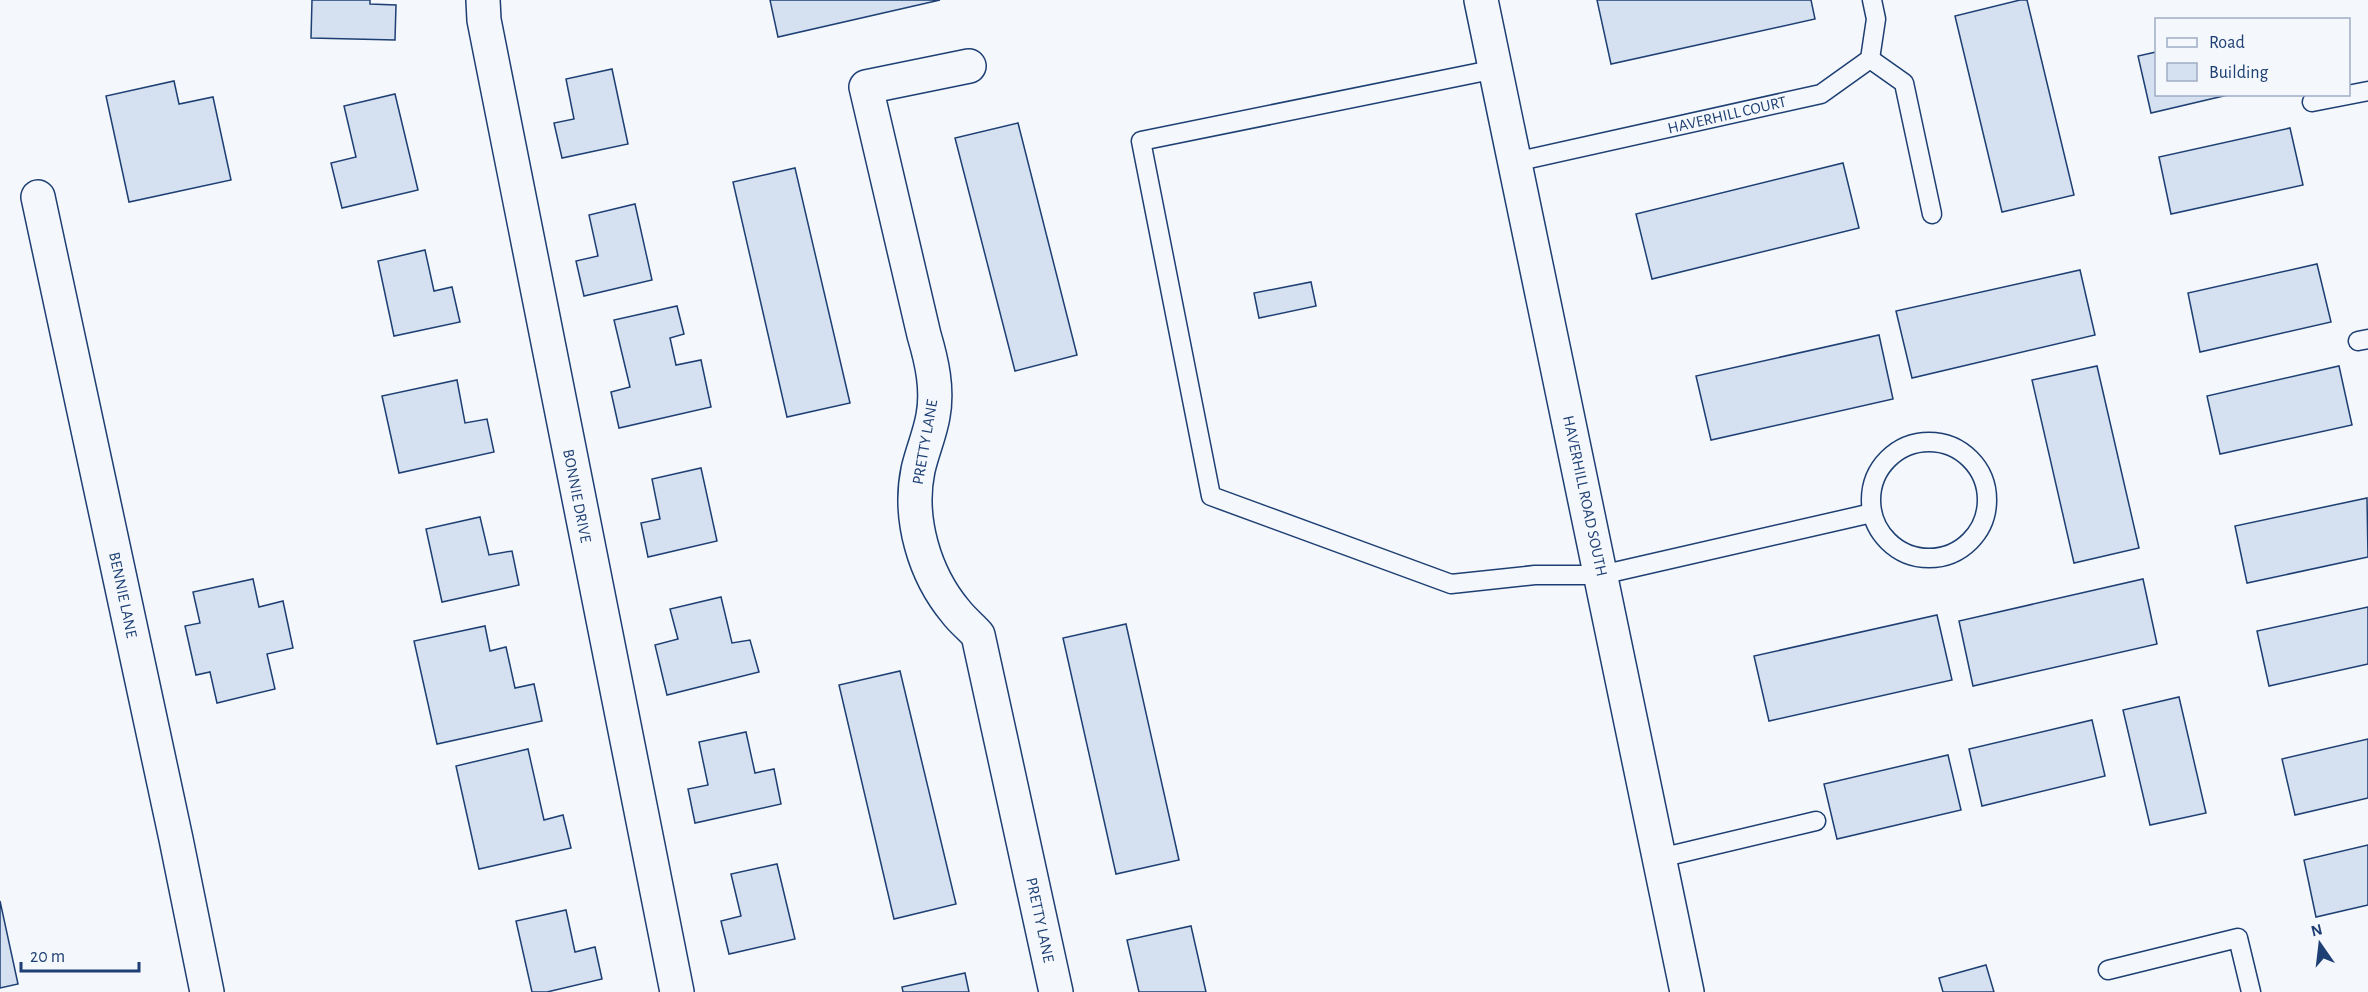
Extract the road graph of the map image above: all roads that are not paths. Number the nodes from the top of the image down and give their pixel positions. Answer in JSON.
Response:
{"nodes":[{"id":1,"x":483,"y":0,"type":"edge"},
{"id":2,"x":1481,"y":0,"type":"edge"},
{"id":3,"x":1872,"y":0,"type":"edge"},
{"id":4,"x":1870,"y":59,"type":"junction"},
{"id":5,"x":969,"y":66,"type":"dead end"},
{"id":6,"x":1496,"y":69,"type":"junction"},
{"id":7,"x":2368,"y":91,"type":"edge"},
{"id":8,"x":2350,"y":95,"type":"edge"},
{"id":9,"x":2343,"y":96,"type":"edge"},
{"id":10,"x":2312,"y":102,"type":"dead end"},
{"id":11,"x":1515,"y":162,"type":"junction"},
{"id":12,"x":38,"y":198,"type":"dead end"},
{"id":13,"x":1932,"y":214,"type":"dead end"},
{"id":14,"x":1872,"y":513,"type":"junction"},
{"id":15,"x":1601,"y":575,"type":"junction"},
{"id":16,"x":1816,"y":821,"type":"dead end"},
{"id":17,"x":1660,"y":858,"type":"junction"},
{"id":18,"x":2108,"y":970,"type":"dead end"},
{"id":19,"x":207,"y":992,"type":"edge"},
{"id":20,"x":677,"y":992,"type":"edge"},
{"id":21,"x":1056,"y":992,"type":"edge"},
{"id":22,"x":1688,"y":992,"type":"edge"},
{"id":23,"x":2251,"y":992,"type":"edge"}],
"edges":[{"from":1,"to":20,"type":"street","name":"BONNIE DRIVE"},
{"from":2,"to":6,"type":"street","name":"HAVERHILL ROAD SOUTH"},
{"from":3,"to":4,"type":"lane"},
{"from":4,"to":11,"type":"lane","name":"HAVERHILL COURT"},
{"from":4,"to":13,"type":"lane"},
{"from":5,"to":21,"type":"street","name":"PRETTY LANE"},
{"from":6,"to":11,"type":"street","name":"HAVERHILL ROAD SOUTH"},
{"from":6,"to":15,"type":"lane"},
{"from":7,"to":8,"type":"lane"},
{"from":9,"to":10,"type":"lane"},
{"from":11,"to":15,"type":"street","name":"HAVERHILL ROAD SOUTH"},
{"from":12,"to":19,"type":"street","name":"BENNIE LANE"},
{"from":14,"to":14,"type":"lane"},
{"from":14,"to":15,"type":"lane"},
{"from":15,"to":17,"type":"street","name":"HAVERHILL ROAD SOUTH"},
{"from":16,"to":17,"type":"lane"},
{"from":17,"to":22,"type":"street","name":"HAVERHILL ROAD SOUTH"},
{"from":18,"to":23,"type":"lane"}]}
